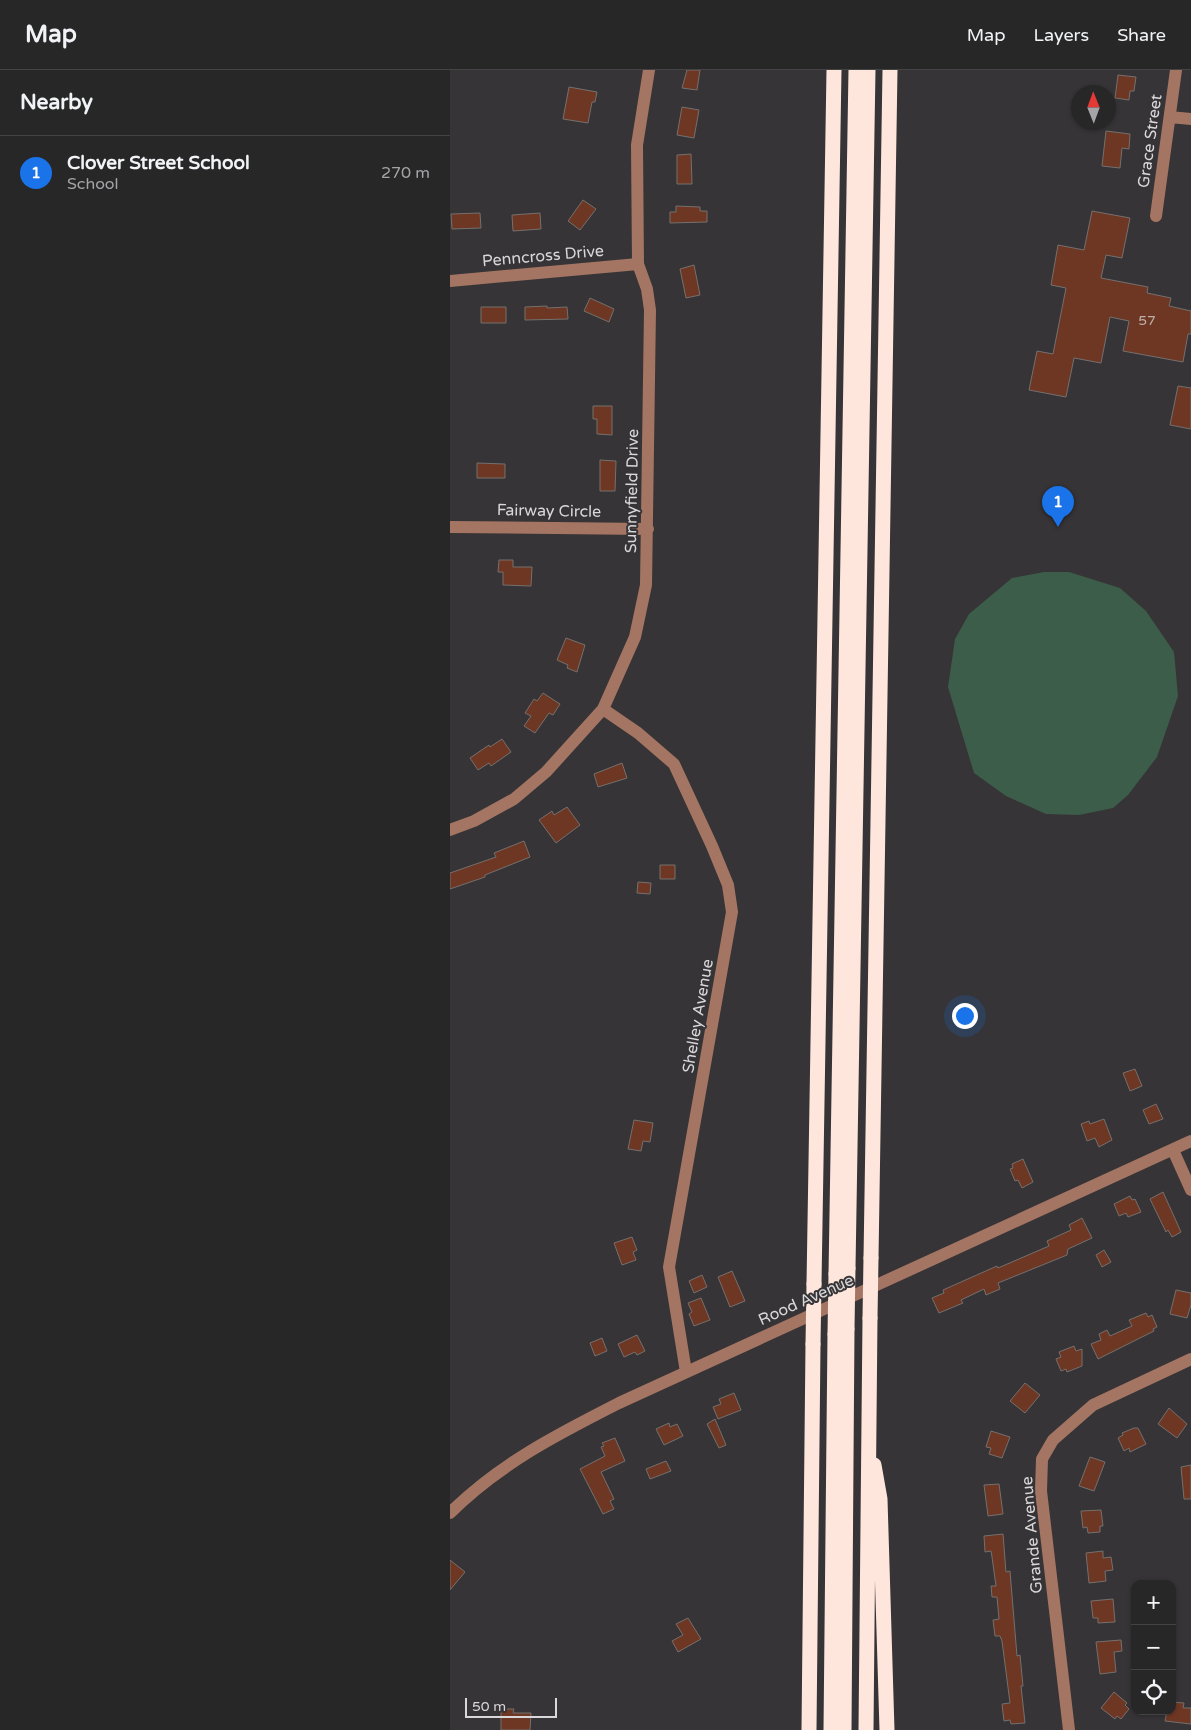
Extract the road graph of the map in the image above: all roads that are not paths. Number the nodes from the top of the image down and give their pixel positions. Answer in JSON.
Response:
{"nodes":[{"id":1,"x":649,"y":70,"type":"edge"},
{"id":2,"x":834,"y":70,"type":"edge"},
{"id":3,"x":856,"y":70,"type":"edge"},
{"id":4,"x":868,"y":70,"type":"edge"},
{"id":5,"x":890,"y":70,"type":"edge"},
{"id":6,"x":1176,"y":70,"type":"edge"},
{"id":7,"x":1170,"y":117,"type":"junction"},
{"id":8,"x":1191,"y":119,"type":"edge"},
{"id":9,"x":1156,"y":216,"type":"dead end"},
{"id":10,"x":638,"y":264,"type":"junction"},
{"id":11,"x":450,"y":280,"type":"edge"},
{"id":12,"x":450,"y":527,"type":"edge"},
{"id":13,"x":648,"y":529,"type":"junction"},
{"id":14,"x":603,"y":709,"type":"junction"},
{"id":15,"x":450,"y":830,"type":"edge"},
{"id":16,"x":1191,"y":1141,"type":"edge"},
{"id":17,"x":1173,"y":1150,"type":"junction"},
{"id":18,"x":1191,"y":1190,"type":"edge"},
{"id":19,"x":842,"y":1271,"type":"junction"},
{"id":20,"x":841,"y":1331,"type":"junction"},
{"id":21,"x":1191,"y":1359,"type":"edge"},
{"id":22,"x":686,"y":1372,"type":"junction"},
{"id":23,"x":868,"y":1445,"type":"junction"},
{"id":24,"x":450,"y":1513,"type":"edge"},
{"id":25,"x":809,"y":1730,"type":"edge"},
{"id":26,"x":831,"y":1730,"type":"edge"},
{"id":27,"x":844,"y":1730,"type":"edge"},
{"id":28,"x":866,"y":1730,"type":"edge"},
{"id":29,"x":887,"y":1730,"type":"edge"},
{"id":30,"x":1069,"y":1730,"type":"edge"}],
"edges":[{"from":1,"to":10,"type":"street","name":"Sunnyfield Drive"},
{"from":2,"to":25,"type":"highway","bridge":true},
{"from":3,"to":19,"type":"highway"},
{"from":4,"to":19,"type":"highway"},
{"from":5,"to":23,"type":"highway","bridge":true},
{"from":6,"to":7,"type":"street","name":"Grace Street"},
{"from":7,"to":8,"type":"street"},
{"from":7,"to":9,"type":"street","name":"Grace Street"},
{"from":10,"to":11,"type":"street","name":"Penncross Drive"},
{"from":10,"to":13,"type":"street","name":"Sunnyfield Drive"},
{"from":12,"to":13,"type":"street","name":"Fairway Circle"},
{"from":13,"to":14,"type":"street","name":"Sunnyfield Drive"},
{"from":14,"to":15,"type":"street","name":"Sunnyfield Drive"},
{"from":14,"to":22,"type":"street","name":"Shelley Avenue"},
{"from":16,"to":17,"type":"street","name":"Rood Avenue"},
{"from":17,"to":18,"type":"street"},
{"from":17,"to":22,"type":"street","name":"Rood Avenue"},
{"from":19,"to":20,"type":"highway","bridge":true},
{"from":20,"to":26,"type":"highway"},
{"from":20,"to":27,"type":"highway"},
{"from":21,"to":30,"type":"street","name":"Grande Avenue"},
{"from":22,"to":24,"type":"street","name":"Rood Avenue"},
{"from":23,"to":28,"type":"highway"},
{"from":23,"to":29,"type":"highway"}]}
